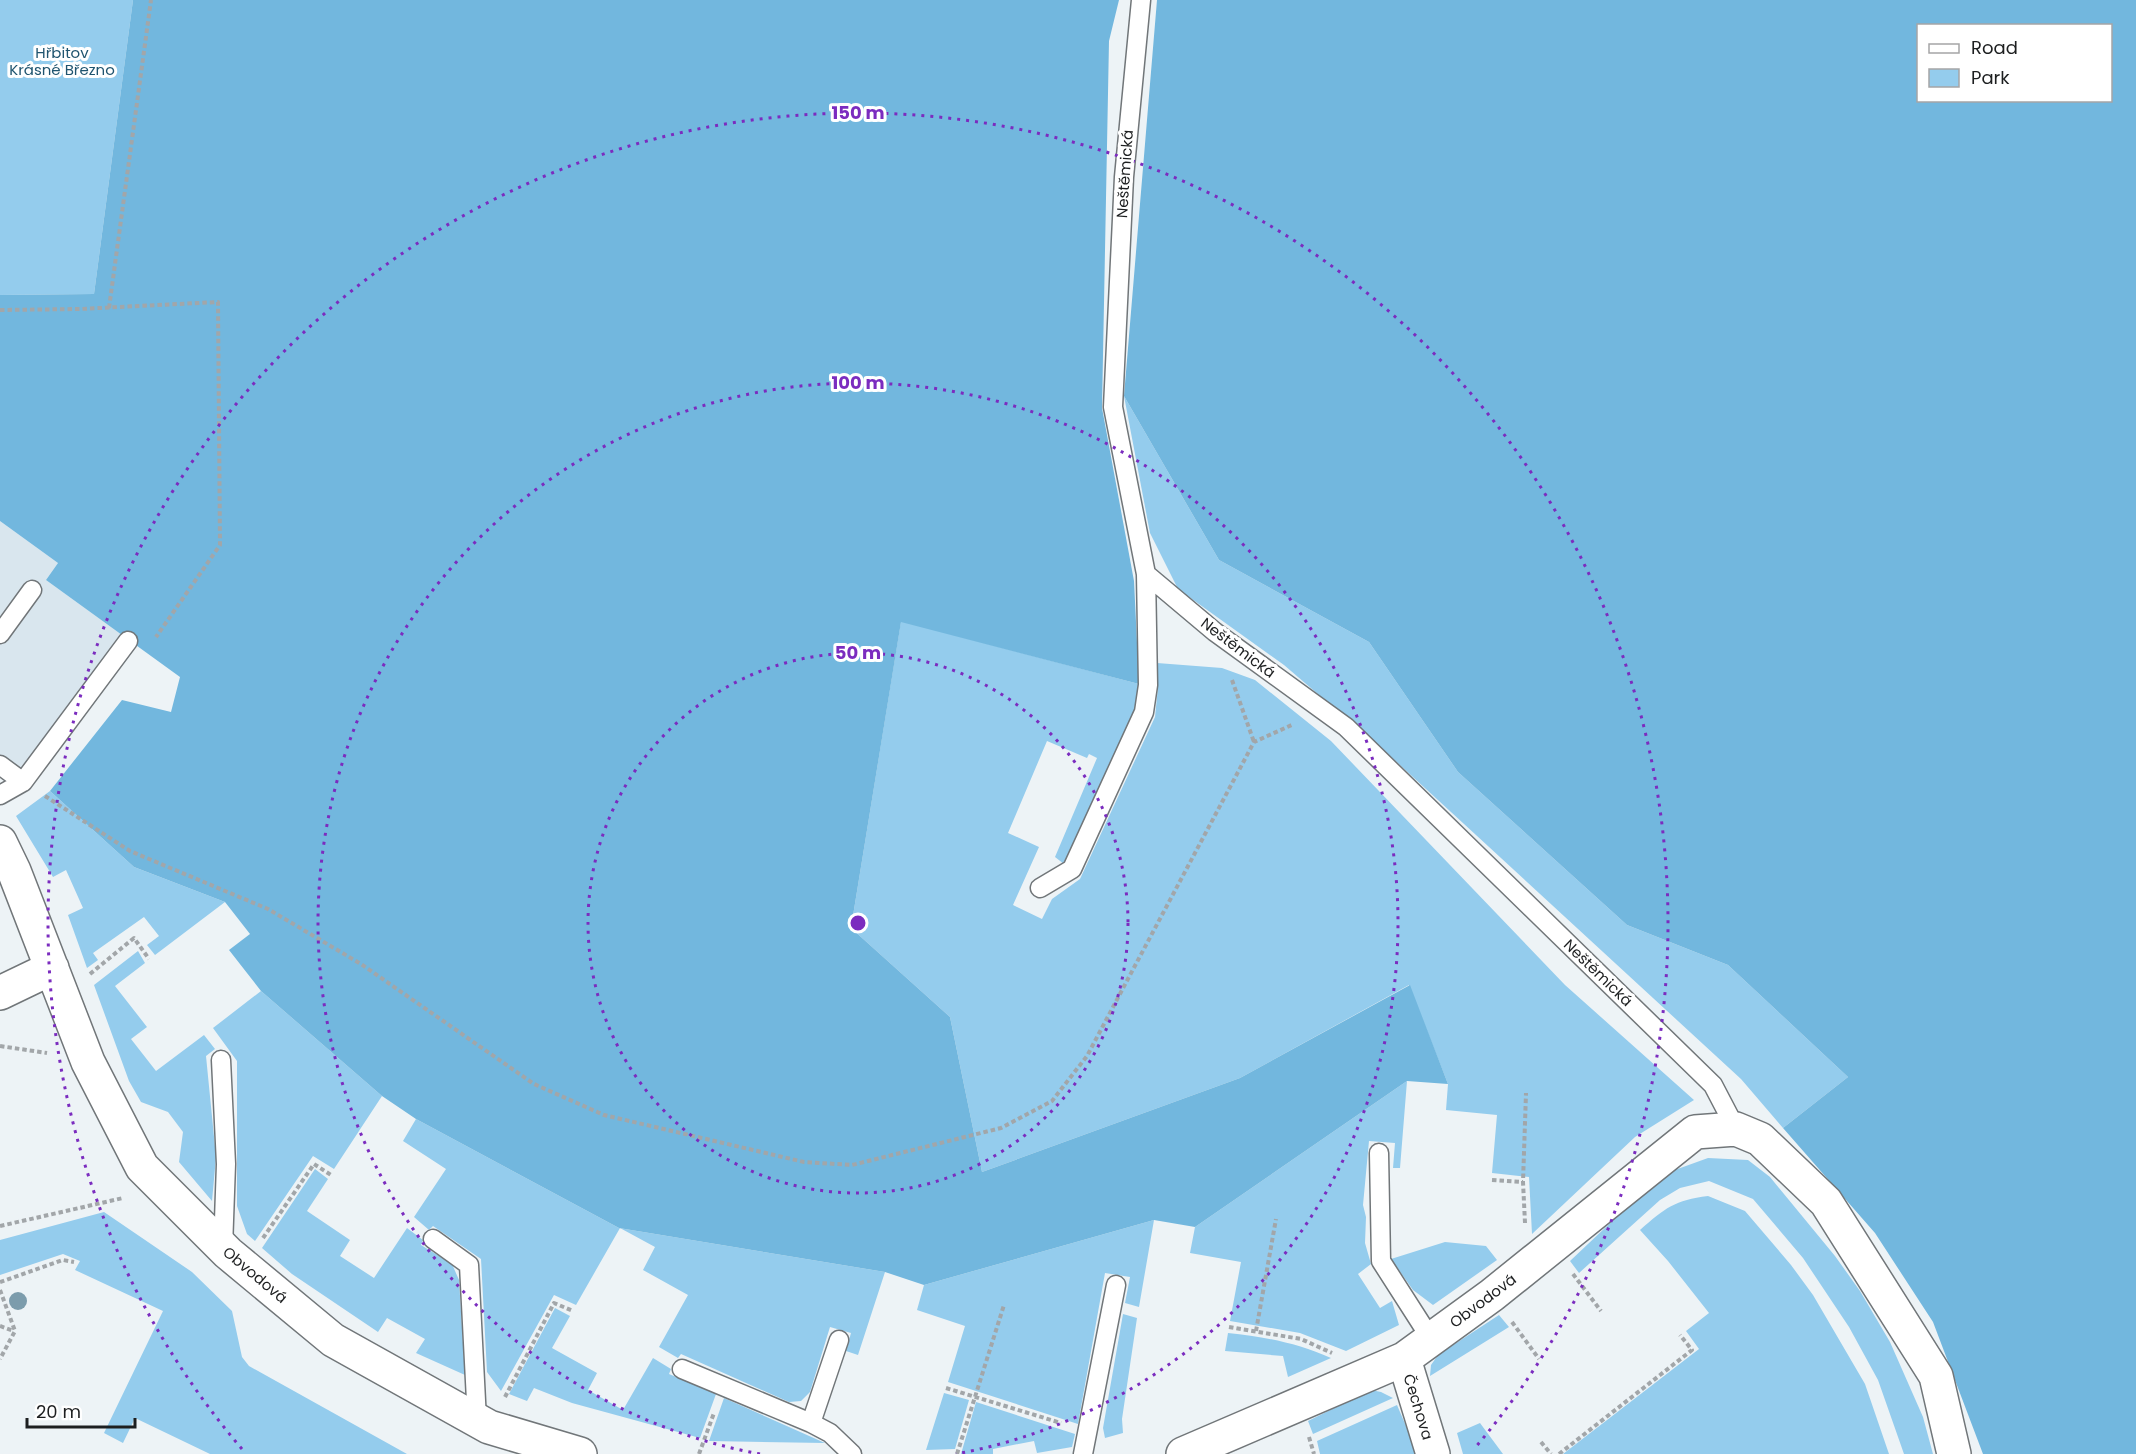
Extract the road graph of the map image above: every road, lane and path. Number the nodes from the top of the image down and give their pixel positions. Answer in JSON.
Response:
{"nodes":[{"id":1,"x":151,"y":0,"type":"edge"},
{"id":2,"x":1141,"y":0,"type":"edge"},
{"id":3,"x":109,"y":308,"type":"junction"},
{"id":4,"x":0,"y":310,"type":"edge"},
{"id":5,"x":1146,"y":574,"type":"junction"},
{"id":6,"x":32,"y":590,"type":"dead end"},
{"id":7,"x":1215,"y":632,"type":"junction"},
{"id":8,"x":0,"y":634,"type":"edge"},
{"id":9,"x":128,"y":641,"type":"joint"},
{"id":10,"x":1324,"y":711,"type":"junction"},
{"id":11,"x":1254,"y":742,"type":"junction"},
{"id":12,"x":0,"y":765,"type":"edge"},
{"id":13,"x":23,"y":782,"type":"junction"},
{"id":14,"x":0,"y":795,"type":"edge"},
{"id":15,"x":0,"y":842,"type":"edge"},
{"id":16,"x":1040,"y":888,"type":"dead end"},
{"id":17,"x":149,"y":959,"type":"dead end"},
{"id":18,"x":52,"y":968,"type":"junction"},
{"id":19,"x":89,"y":975,"type":"dead end"},
{"id":20,"x":0,"y":993,"type":"edge"},
{"id":21,"x":0,"y":1046,"type":"edge"},
{"id":22,"x":86,"y":1058,"type":"junction"},
{"id":23,"x":221,"y":1060,"type":"dead end"},
{"id":24,"x":1526,"y":1093,"type":"dead end"},
{"id":25,"x":1748,"y":1134,"type":"junction"},
{"id":26,"x":1379,"y":1153,"type":"dead end"},
{"id":27,"x":331,"y":1175,"type":"dead end"},
{"id":28,"x":1492,"y":1180,"type":"dead end"},
{"id":29,"x":1523,"y":1182,"type":"junction"},
{"id":30,"x":126,"y":1197,"type":"dead end"},
{"id":31,"x":1276,"y":1219,"type":"dead end"},
{"id":32,"x":0,"y":1226,"type":"edge"},
{"id":33,"x":434,"y":1239,"type":"dead end"},
{"id":34,"x":233,"y":1257,"type":"junction"},
{"id":35,"x":1540,"y":1257,"type":"junction"},
{"id":36,"x":74,"y":1262,"type":"dead end"},
{"id":37,"x":0,"y":1281,"type":"edge"},
{"id":38,"x":1116,"y":1285,"type":"dead end"},
{"id":39,"x":1580,"y":1285,"type":"dead end"},
{"id":40,"x":0,"y":1290,"type":"edge"},
{"id":41,"x":1004,"y":1305,"type":"dead end"},
{"id":42,"x":573,"y":1311,"type":"dead end"},
{"id":43,"x":1601,"y":1311,"type":"dead end"},
{"id":44,"x":0,"y":1326,"type":"edge"},
{"id":45,"x":1229,"y":1327,"type":"dead end"},
{"id":46,"x":1516,"y":1327,"type":"dead end"},
{"id":47,"x":15,"y":1331,"type":"junction"},
{"id":48,"x":1256,"y":1331,"type":"junction"},
{"id":49,"x":1680,"y":1335,"type":"dead end"},
{"id":50,"x":1431,"y":1339,"type":"junction"},
{"id":51,"x":839,"y":1340,"type":"dead end"},
{"id":52,"x":0,"y":1359,"type":"edge"},
{"id":53,"x":1404,"y":1359,"type":"junction"},
{"id":54,"x":1539,"y":1359,"type":"dead end"},
{"id":55,"x":682,"y":1369,"type":"dead end"},
{"id":56,"x":1354,"y":1381,"type":"junction"},
{"id":57,"x":946,"y":1388,"type":"dead end"},
{"id":58,"x":974,"y":1397,"type":"junction"},
{"id":59,"x":483,"y":1423,"type":"junction"},
{"id":60,"x":811,"y":1423,"type":"junction"},
{"id":61,"x":1088,"y":1431,"type":"junction"},
{"id":62,"x":705,"y":1439,"type":"dead end"},
{"id":63,"x":1310,"y":1440,"type":"dead end"},
{"id":64,"x":1541,"y":1442,"type":"dead end"},
{"id":65,"x":580,"y":1454,"type":"edge"},
{"id":66,"x":699,"y":1454,"type":"edge"},
{"id":67,"x":852,"y":1454,"type":"edge"},
{"id":68,"x":957,"y":1454,"type":"edge"},
{"id":69,"x":1083,"y":1454,"type":"edge"},
{"id":70,"x":1183,"y":1454,"type":"edge"},
{"id":71,"x":1314,"y":1454,"type":"edge"},
{"id":72,"x":1433,"y":1454,"type":"edge"},
{"id":73,"x":1551,"y":1454,"type":"edge"},
{"id":74,"x":1559,"y":1454,"type":"edge"},
{"id":75,"x":1954,"y":1454,"type":"edge"}],
"edges":[{"from":1,"to":3,"type":"path"},
{"from":2,"to":5,"type":"lane","name":"Neštěmická"},
{"from":3,"to":4,"type":"path"},
{"from":3,"to":9,"type":"path"},
{"from":5,"to":7,"type":"lane","name":"Neštěmická"},
{"from":5,"to":16,"type":"lane"},
{"from":6,"to":8,"type":"lane"},
{"from":7,"to":10,"type":"lane","name":"Neštěmická"},
{"from":7,"to":11,"type":"path"},
{"from":9,"to":13,"type":"lane"},
{"from":10,"to":11,"type":"path"},
{"from":10,"to":25,"type":"lane","name":"Neštěmická"},
{"from":11,"to":13,"type":"path"},
{"from":12,"to":13,"type":"lane"},
{"from":13,"to":14,"type":"lane"},
{"from":15,"to":18,"type":"street","name":"Obvodová"},
{"from":17,"to":19,"type":"path"},
{"from":18,"to":20,"type":"street"},
{"from":18,"to":22,"type":"street","name":"Obvodová"},
{"from":21,"to":22,"type":"path"},
{"from":22,"to":34,"type":"street","name":"Obvodová"},
{"from":23,"to":34,"type":"lane"},
{"from":24,"to":29,"type":"path"},
{"from":25,"to":35,"type":"street","name":"Obvodová"},
{"from":25,"to":75,"type":"street","name":"Neštěmická"},
{"from":26,"to":50,"type":"lane"},
{"from":27,"to":34,"type":"path"},
{"from":28,"to":29,"type":"path"},
{"from":29,"to":35,"type":"path"},
{"from":30,"to":32,"type":"path"},
{"from":31,"to":48,"type":"path"},
{"from":33,"to":59,"type":"lane"},
{"from":34,"to":59,"type":"street","name":"Obvodová"},
{"from":35,"to":50,"type":"street","name":"Obvodová"},
{"from":36,"to":37,"type":"path"},
{"from":38,"to":61,"type":"lane"},
{"from":39,"to":43,"type":"path"},
{"from":40,"to":47,"type":"path"},
{"from":41,"to":58,"type":"path"},
{"from":42,"to":59,"type":"path"},
{"from":44,"to":47,"type":"path"},
{"from":45,"to":48,"type":"path"},
{"from":46,"to":54,"type":"path"},
{"from":47,"to":52,"type":"path"},
{"from":48,"to":56,"type":"path"},
{"from":49,"to":74,"type":"path"},
{"from":50,"to":53,"type":"street","name":"Obvodová"},
{"from":51,"to":60,"type":"lane"},
{"from":53,"to":56,"type":"street","name":"Obvodová"},
{"from":53,"to":72,"type":"street","name":"Čechova"},
{"from":55,"to":60,"type":"lane"},
{"from":56,"to":70,"type":"street","name":"Obvodová"},
{"from":57,"to":58,"type":"path"},
{"from":58,"to":61,"type":"path"},
{"from":58,"to":68,"type":"path"},
{"from":59,"to":65,"type":"street","name":"Obvodová"},
{"from":60,"to":67,"type":"lane"},
{"from":61,"to":69,"type":"lane"},
{"from":62,"to":66,"type":"path"},
{"from":63,"to":71,"type":"path"},
{"from":64,"to":73,"type":"path"}]}
